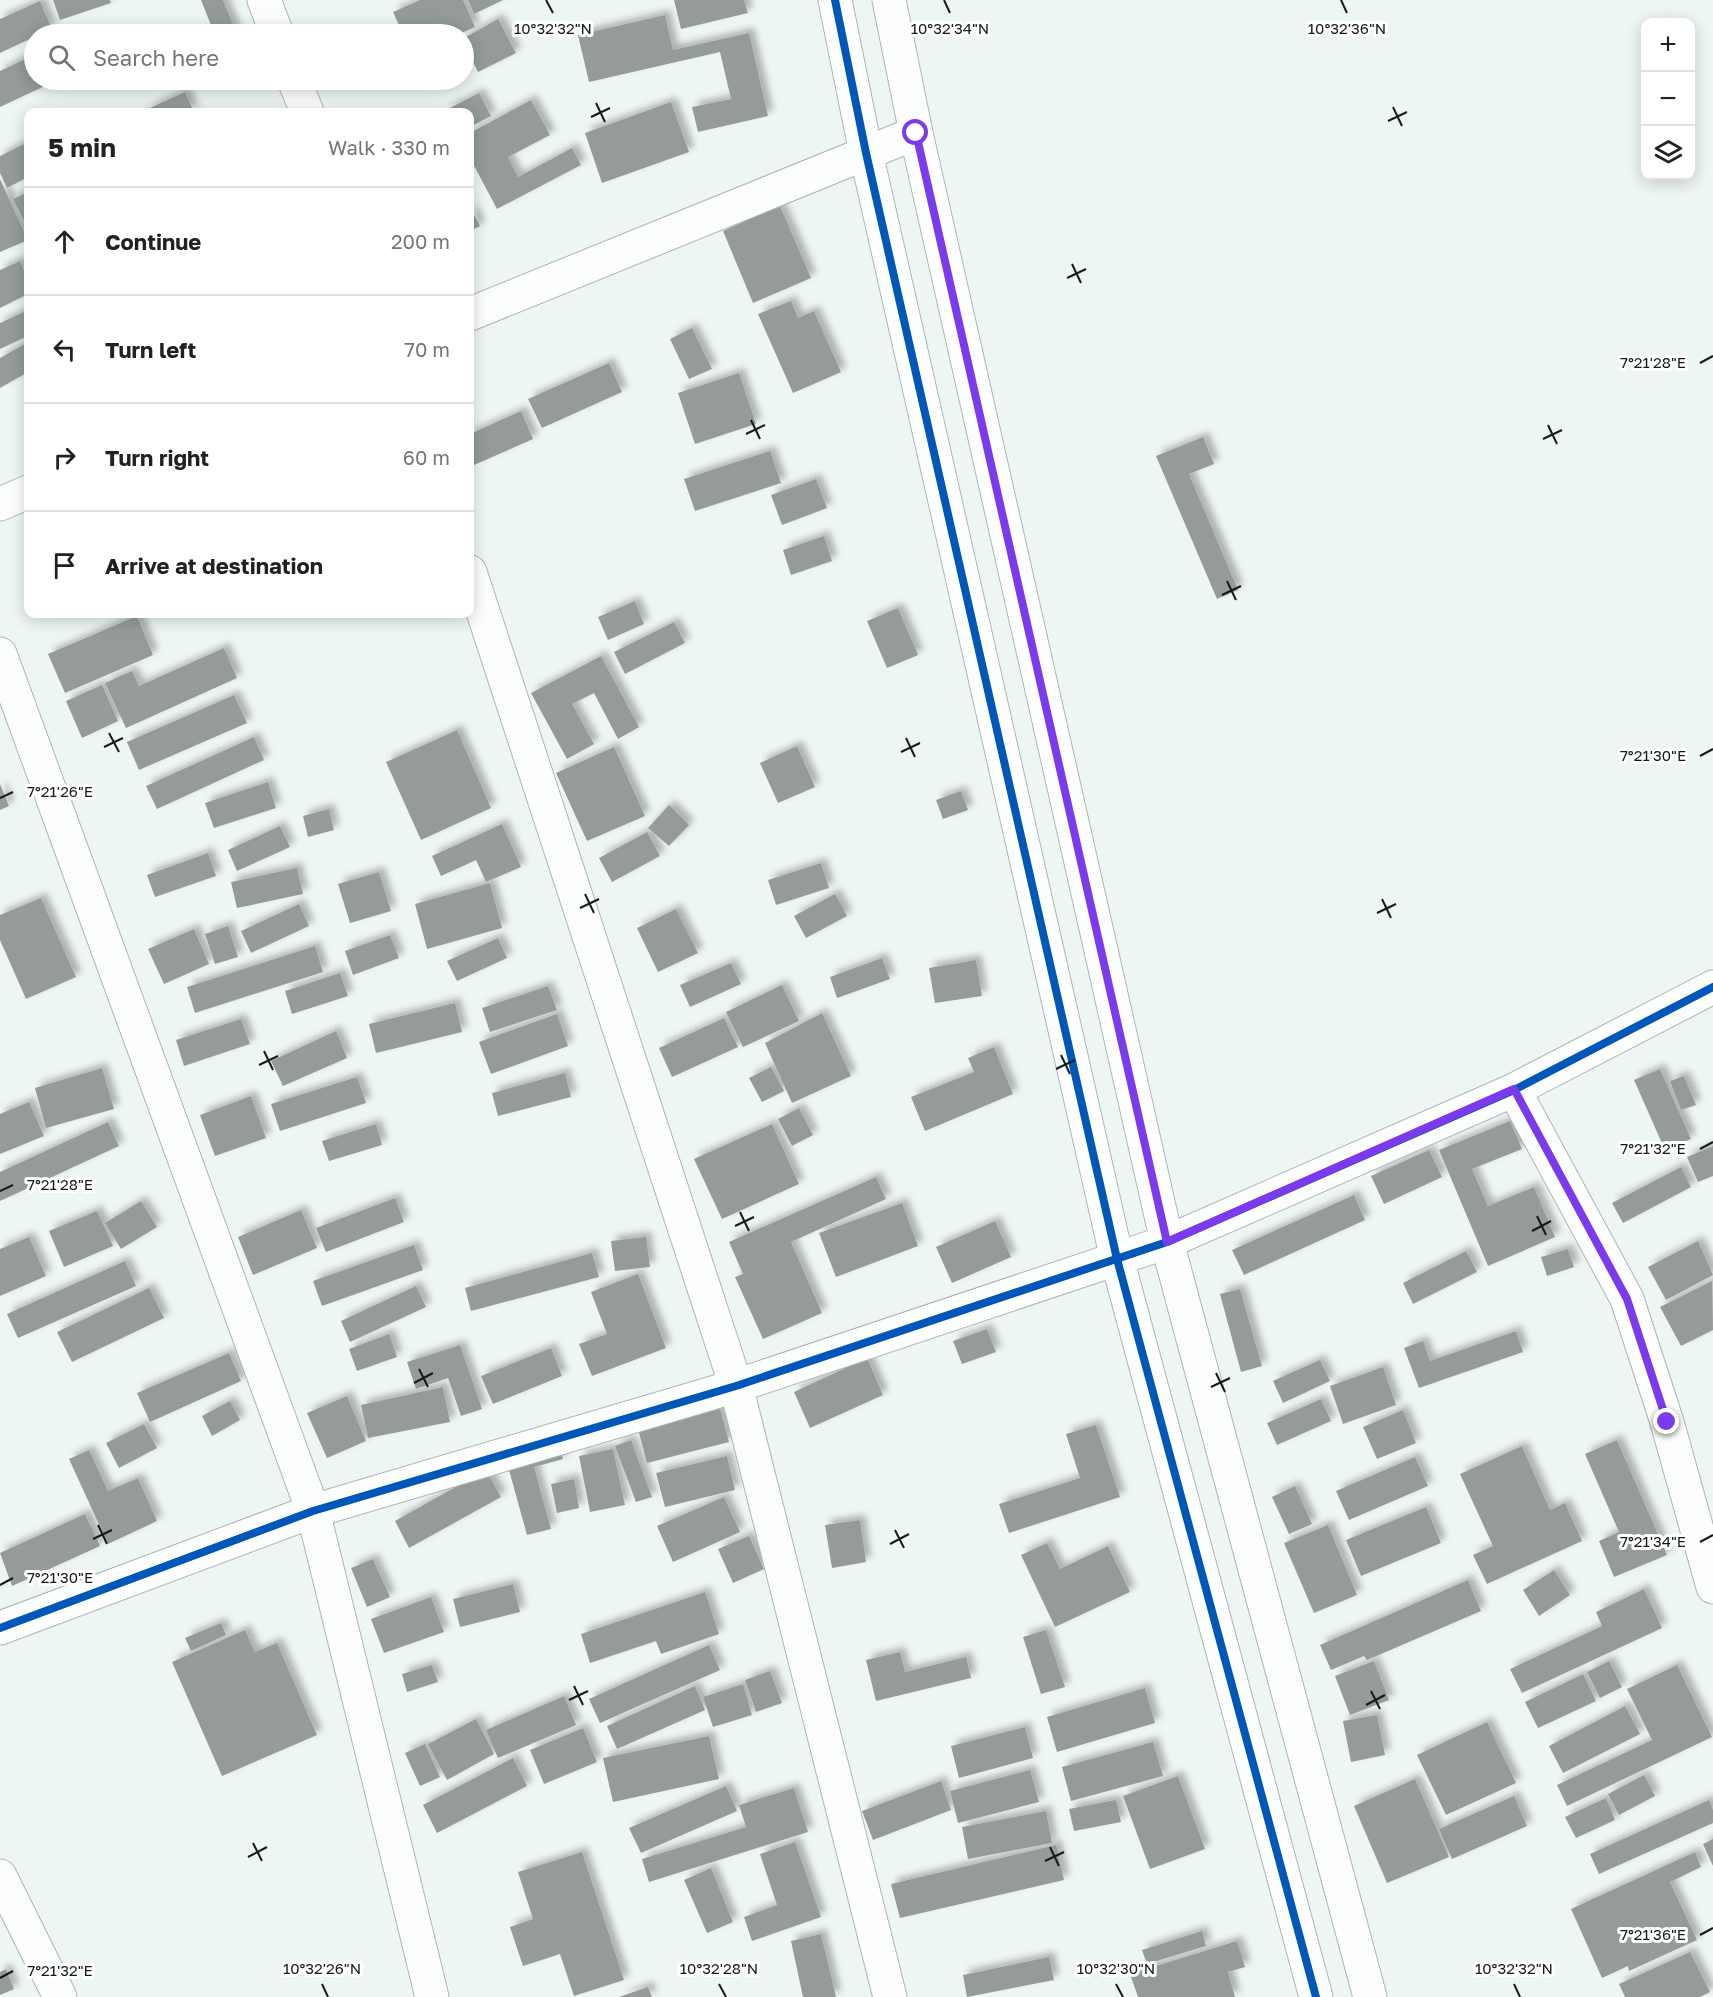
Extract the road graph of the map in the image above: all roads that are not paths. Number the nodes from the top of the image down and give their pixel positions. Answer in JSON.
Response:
{"nodes":[{"id":1,"x":264,"y":0,"type":"edge"},
{"id":2,"x":835,"y":0,"type":"edge"},
{"id":3,"x":889,"y":0,"type":"edge"},
{"id":4,"x":273,"y":24,"type":"edge"},
{"id":5,"x":298,"y":90,"type":"edge"},
{"id":6,"x":305,"y":108,"type":"edge"},
{"id":7,"x":916,"y":133,"type":"junction"},
{"id":8,"x":866,"y":153,"type":"junction"},
{"id":9,"x":474,"y":312,"type":"edge"},
{"id":10,"x":24,"y":494,"type":"edge"},
{"id":11,"x":0,"y":504,"type":"edge"},
{"id":12,"x":474,"y":584,"type":"edge"},
{"id":13,"x":0,"y":654,"type":"edge"},
{"id":14,"x":1713,"y":987,"type":"edge"},
{"id":15,"x":1514,"y":1089,"type":"junction"},
{"id":16,"x":1167,"y":1242,"type":"junction"},
{"id":17,"x":1117,"y":1259,"type":"junction"},
{"id":18,"x":736,"y":1386,"type":"junction"},
{"id":19,"x":313,"y":1511,"type":"junction"},
{"id":20,"x":1713,"y":1587,"type":"edge"},
{"id":21,"x":0,"y":1628,"type":"edge"},
{"id":22,"x":0,"y":1876,"type":"edge"},
{"id":23,"x":60,"y":1997,"type":"edge"},
{"id":24,"x":432,"y":1997,"type":"edge"},
{"id":25,"x":890,"y":1997,"type":"edge"},
{"id":26,"x":1316,"y":1997,"type":"edge"},
{"id":27,"x":1370,"y":1997,"type":"edge"}],
"edges":[{"from":1,"to":4,"type":"street"},
{"from":2,"to":8,"type":"street"},
{"from":3,"to":7,"type":"street"},
{"from":5,"to":6,"type":"street"},
{"from":7,"to":8,"type":"street"},
{"from":7,"to":16,"type":"street"},
{"from":8,"to":9,"type":"street"},
{"from":8,"to":17,"type":"street"},
{"from":10,"to":11,"type":"street"},
{"from":12,"to":18,"type":"street"},
{"from":13,"to":19,"type":"street"},
{"from":14,"to":15,"type":"street"},
{"from":15,"to":16,"type":"street"},
{"from":15,"to":20,"type":"street"},
{"from":16,"to":17,"type":"street"},
{"from":16,"to":27,"type":"street"},
{"from":17,"to":18,"type":"street"},
{"from":17,"to":26,"type":"street"},
{"from":18,"to":19,"type":"street"},
{"from":18,"to":25,"type":"street"},
{"from":19,"to":21,"type":"street"},
{"from":19,"to":24,"type":"street"},
{"from":22,"to":23,"type":"street"}]}
